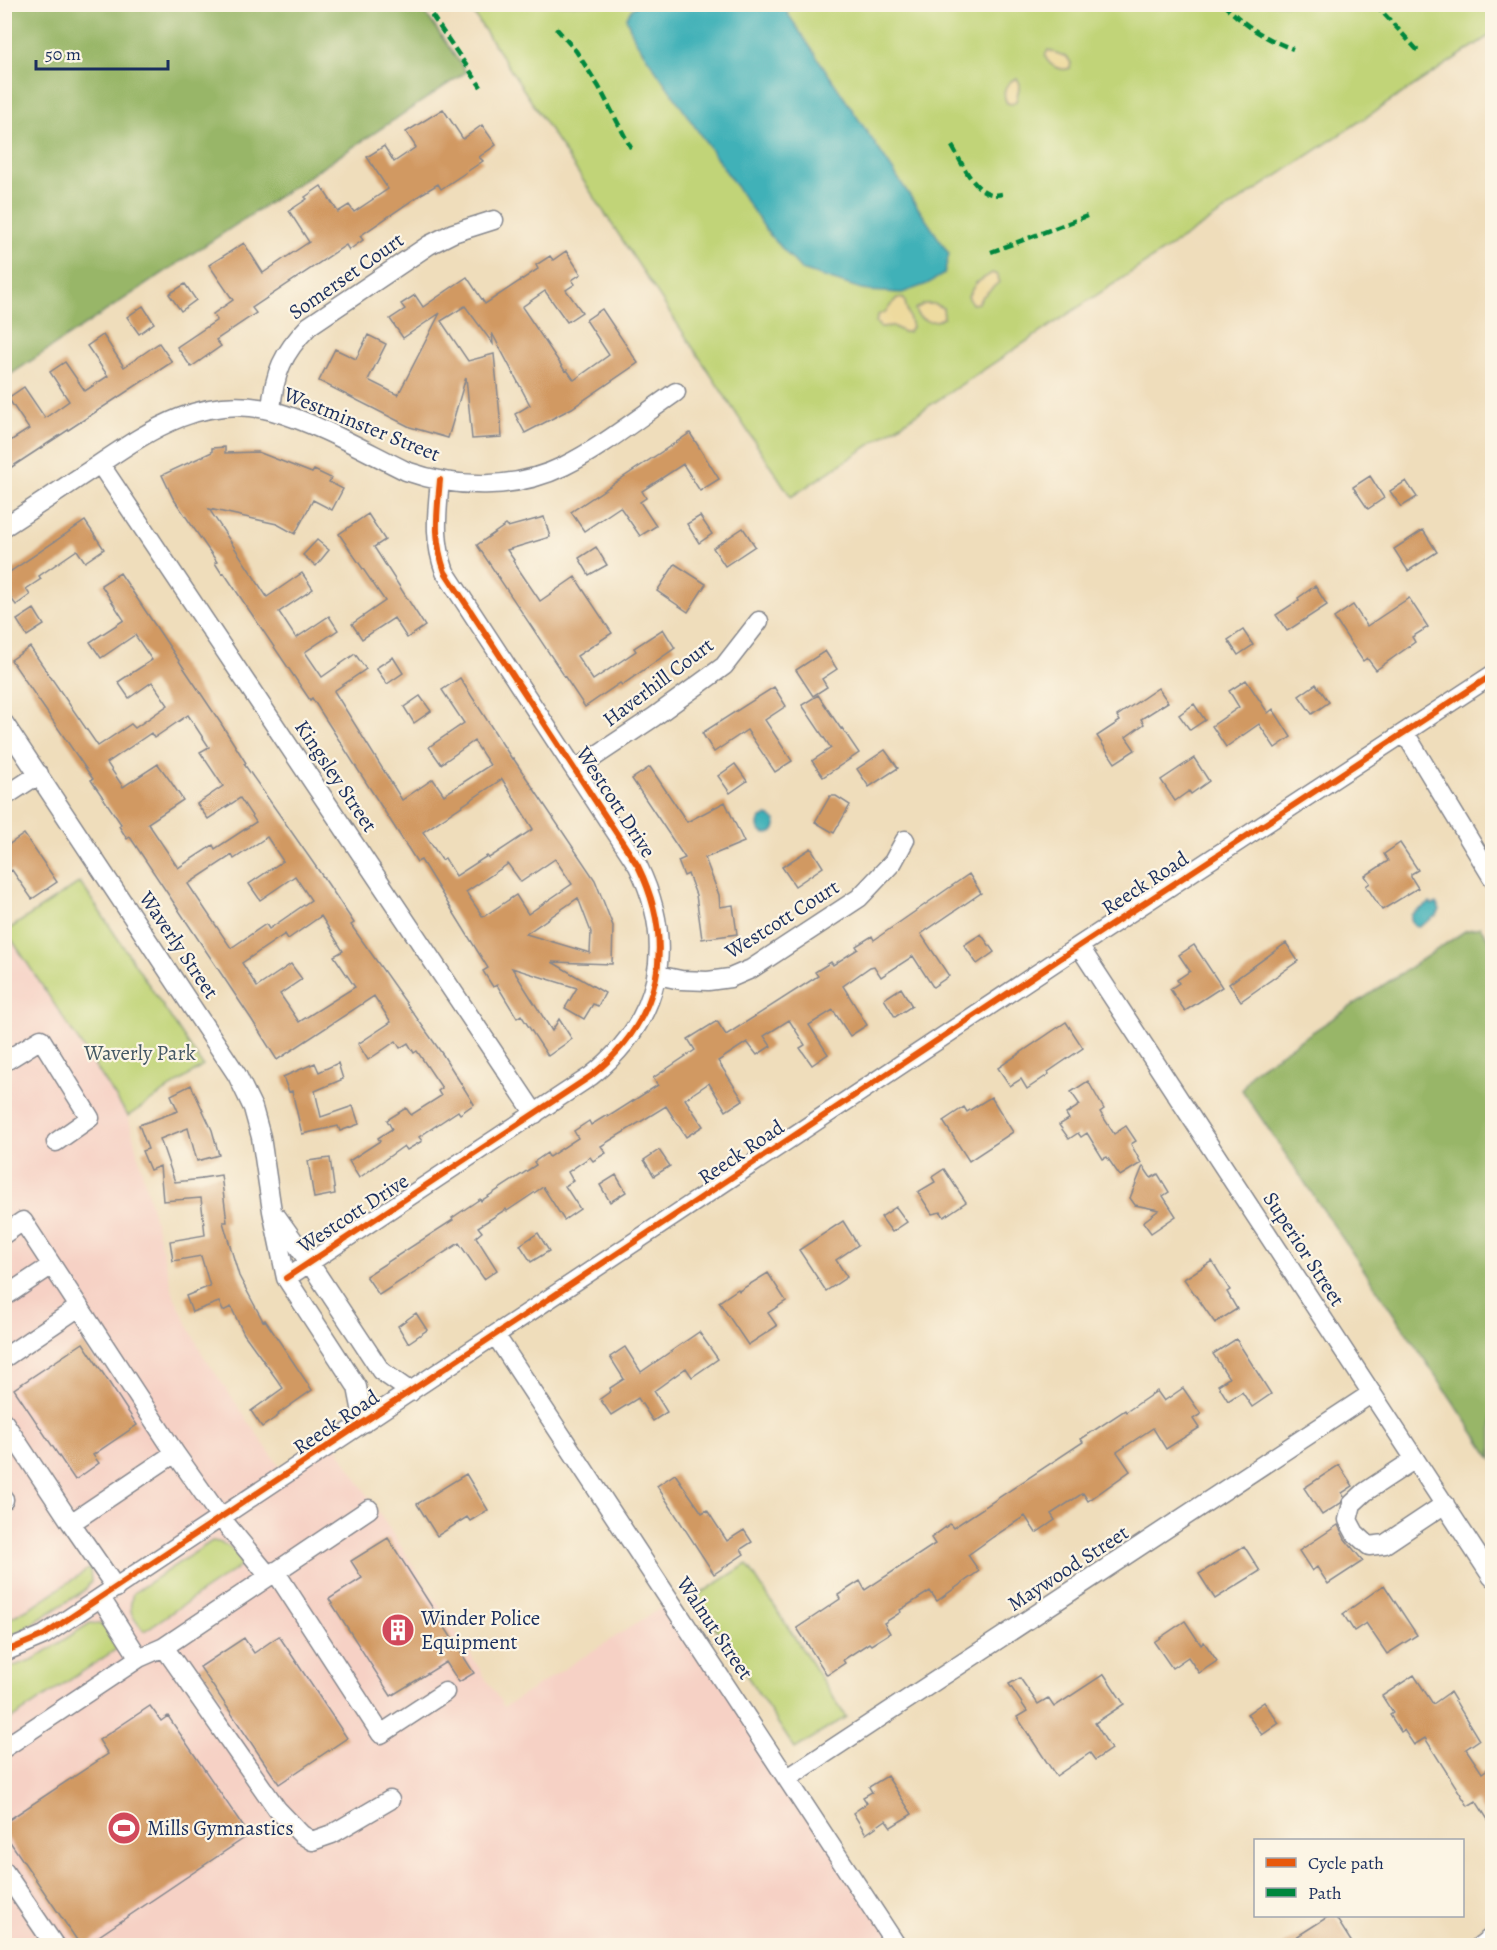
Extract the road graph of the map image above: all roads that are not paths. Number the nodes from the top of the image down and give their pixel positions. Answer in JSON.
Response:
{"nodes":[{"id":1,"x":494,"y":220,"type":"dead end"},
{"id":2,"x":676,"y":392,"type":"dead end"},
{"id":3,"x":271,"y":410,"type":"junction"},
{"id":4,"x":100,"y":464,"type":"junction"},
{"id":5,"x":440,"y":480,"type":"junction"},
{"id":6,"x":4,"y":527,"type":"edge"},
{"id":7,"x":759,"y":621,"type":"dead end"},
{"id":8,"x":1492,"y":675,"type":"edge"},
{"id":9,"x":4,"y":723,"type":"edge"},
{"id":10,"x":1405,"y":733,"type":"junction"},
{"id":11,"x":576,"y":769,"type":"junction"},
{"id":12,"x":39,"y":774,"type":"junction"},
{"id":13,"x":4,"y":798,"type":"edge"},
{"id":14,"x":905,"y":840,"type":"dead end"},
{"id":15,"x":1489,"y":865,"type":"edge"},
{"id":16,"x":1079,"y":946,"type":"junction"},
{"id":17,"x":657,"y":975,"type":"junction"},
{"id":18,"x":4,"y":1062,"type":"edge"},
{"id":19,"x":535,"y":1114,"type":"junction"},
{"id":20,"x":56,"y":1142,"type":"dead end"},
{"id":21,"x":272,"y":1211,"type":"junction"},
{"id":22,"x":4,"y":1234,"type":"edge"},
{"id":23,"x":309,"y":1262,"type":"junction"},
{"id":24,"x":52,"y":1265,"type":"junction"},
{"id":25,"x":286,"y":1278,"type":"junction"},
{"id":26,"x":4,"y":1297,"type":"edge"},
{"id":27,"x":80,"y":1307,"type":"junction"},
{"id":28,"x":496,"y":1336,"type":"junction"},
{"id":29,"x":4,"y":1358,"type":"edge"},
{"id":30,"x":411,"y":1392,"type":"junction"},
{"id":31,"x":1372,"y":1394,"type":"junction"},
{"id":32,"x":4,"y":1422,"type":"edge"},
{"id":33,"x":364,"y":1423,"type":"junction"},
{"id":34,"x":175,"y":1453,"type":"junction"},
{"id":35,"x":1415,"y":1459,"type":"junction"},
{"id":36,"x":1445,"y":1504,"type":"junction"},
{"id":37,"x":369,"y":1509,"type":"dead end"},
{"id":38,"x":221,"y":1518,"type":"junction"},
{"id":39,"x":71,"y":1523,"type":"junction"},
{"id":40,"x":271,"y":1573,"type":"junction"},
{"id":41,"x":1492,"y":1577,"type":"edge"},
{"id":42,"x":108,"y":1593,"type":"junction"},
{"id":43,"x":164,"y":1647,"type":"junction"},
{"id":44,"x":4,"y":1652,"type":"edge"},
{"id":45,"x":139,"y":1658,"type":"junction"},
{"id":46,"x":445,"y":1692,"type":"dead end"},
{"id":47,"x":4,"y":1748,"type":"edge"},
{"id":48,"x":788,"y":1778,"type":"junction"},
{"id":49,"x":390,"y":1800,"type":"dead end"},
{"id":50,"x":4,"y":1871,"type":"edge"},
{"id":51,"x":1492,"y":1937,"type":"edge"},
{"id":52,"x":55,"y":1946,"type":"edge"},
{"id":53,"x":897,"y":1946,"type":"edge"},
{"id":54,"x":1480,"y":1946,"type":"edge"}],
"edges":[{"from":1,"to":3,"type":"street","name":"Somerset Court"},
{"from":2,"to":5,"type":"street","name":"Westminster Street"},
{"from":3,"to":4,"type":"street","name":"Westminster Street"},
{"from":3,"to":5,"type":"street","name":"Westminster Street"},
{"from":4,"to":6,"type":"street","name":"Westminster Street"},
{"from":4,"to":19,"type":"street","name":"Kingsley Street"},
{"from":5,"to":11,"type":"street","name":"Westcott Drive"},
{"from":7,"to":11,"type":"street","name":"Haverhill Court"},
{"from":8,"to":10,"type":"street","name":"Reeck Road"},
{"from":9,"to":12,"type":"street","name":"Waverly Street"},
{"from":10,"to":15,"type":"street"},
{"from":10,"to":16,"type":"street","name":"Reeck Road"},
{"from":11,"to":17,"type":"street","name":"Westcott Drive"},
{"from":12,"to":13,"type":"street"},
{"from":12,"to":21,"type":"street","name":"Waverly Street"},
{"from":14,"to":17,"type":"street","name":"Westcott Court"},
{"from":16,"to":28,"type":"street","name":"Reeck Road"},
{"from":16,"to":31,"type":"street","name":"Superior Street"},
{"from":17,"to":19,"type":"street","name":"Westcott Drive"},
{"from":18,"to":20,"type":"street"},
{"from":19,"to":23,"type":"street","name":"Westcott Drive"},
{"from":21,"to":23,"type":"street","name":"Waverly Street"},
{"from":21,"to":25,"type":"street","name":"Waverly Street"},
{"from":22,"to":24,"type":"street"},
{"from":23,"to":25,"type":"street","name":"Westcott Drive"},
{"from":23,"to":30,"type":"street","name":"Waverly Street"},
{"from":24,"to":26,"type":"street"},
{"from":24,"to":27,"type":"street"},
{"from":25,"to":33,"type":"street","name":"Waverly Street"},
{"from":27,"to":29,"type":"street"},
{"from":27,"to":34,"type":"street"},
{"from":28,"to":30,"type":"street","name":"Reeck Road"},
{"from":28,"to":48,"type":"street","name":"Walnut Street"},
{"from":30,"to":33,"type":"street","name":"Reeck Road"},
{"from":31,"to":35,"type":"street","name":"Superior Street"},
{"from":31,"to":48,"type":"street","name":"Maywood Street"},
{"from":32,"to":39,"type":"street"},
{"from":33,"to":38,"type":"street","name":"Reeck Road"},
{"from":34,"to":38,"type":"street"},
{"from":34,"to":39,"type":"street"},
{"from":35,"to":36,"type":"street","name":"Superior Street"},
{"from":35,"to":36,"type":"street"},
{"from":36,"to":41,"type":"street","name":"Superior Street"},
{"from":37,"to":40,"type":"street"},
{"from":38,"to":40,"type":"street"},
{"from":38,"to":42,"type":"street","name":"Reeck Road"},
{"from":39,"to":42,"type":"street"},
{"from":40,"to":43,"type":"street"},
{"from":40,"to":46,"type":"street"},
{"from":42,"to":44,"type":"street","name":"Reeck Road"},
{"from":42,"to":45,"type":"street"},
{"from":43,"to":45,"type":"street"},
{"from":43,"to":49,"type":"street"},
{"from":45,"to":47,"type":"street"},
{"from":48,"to":53,"type":"street","name":"Walnut Street"},
{"from":50,"to":52,"type":"street"},
{"from":51,"to":54,"type":"street"}]}
